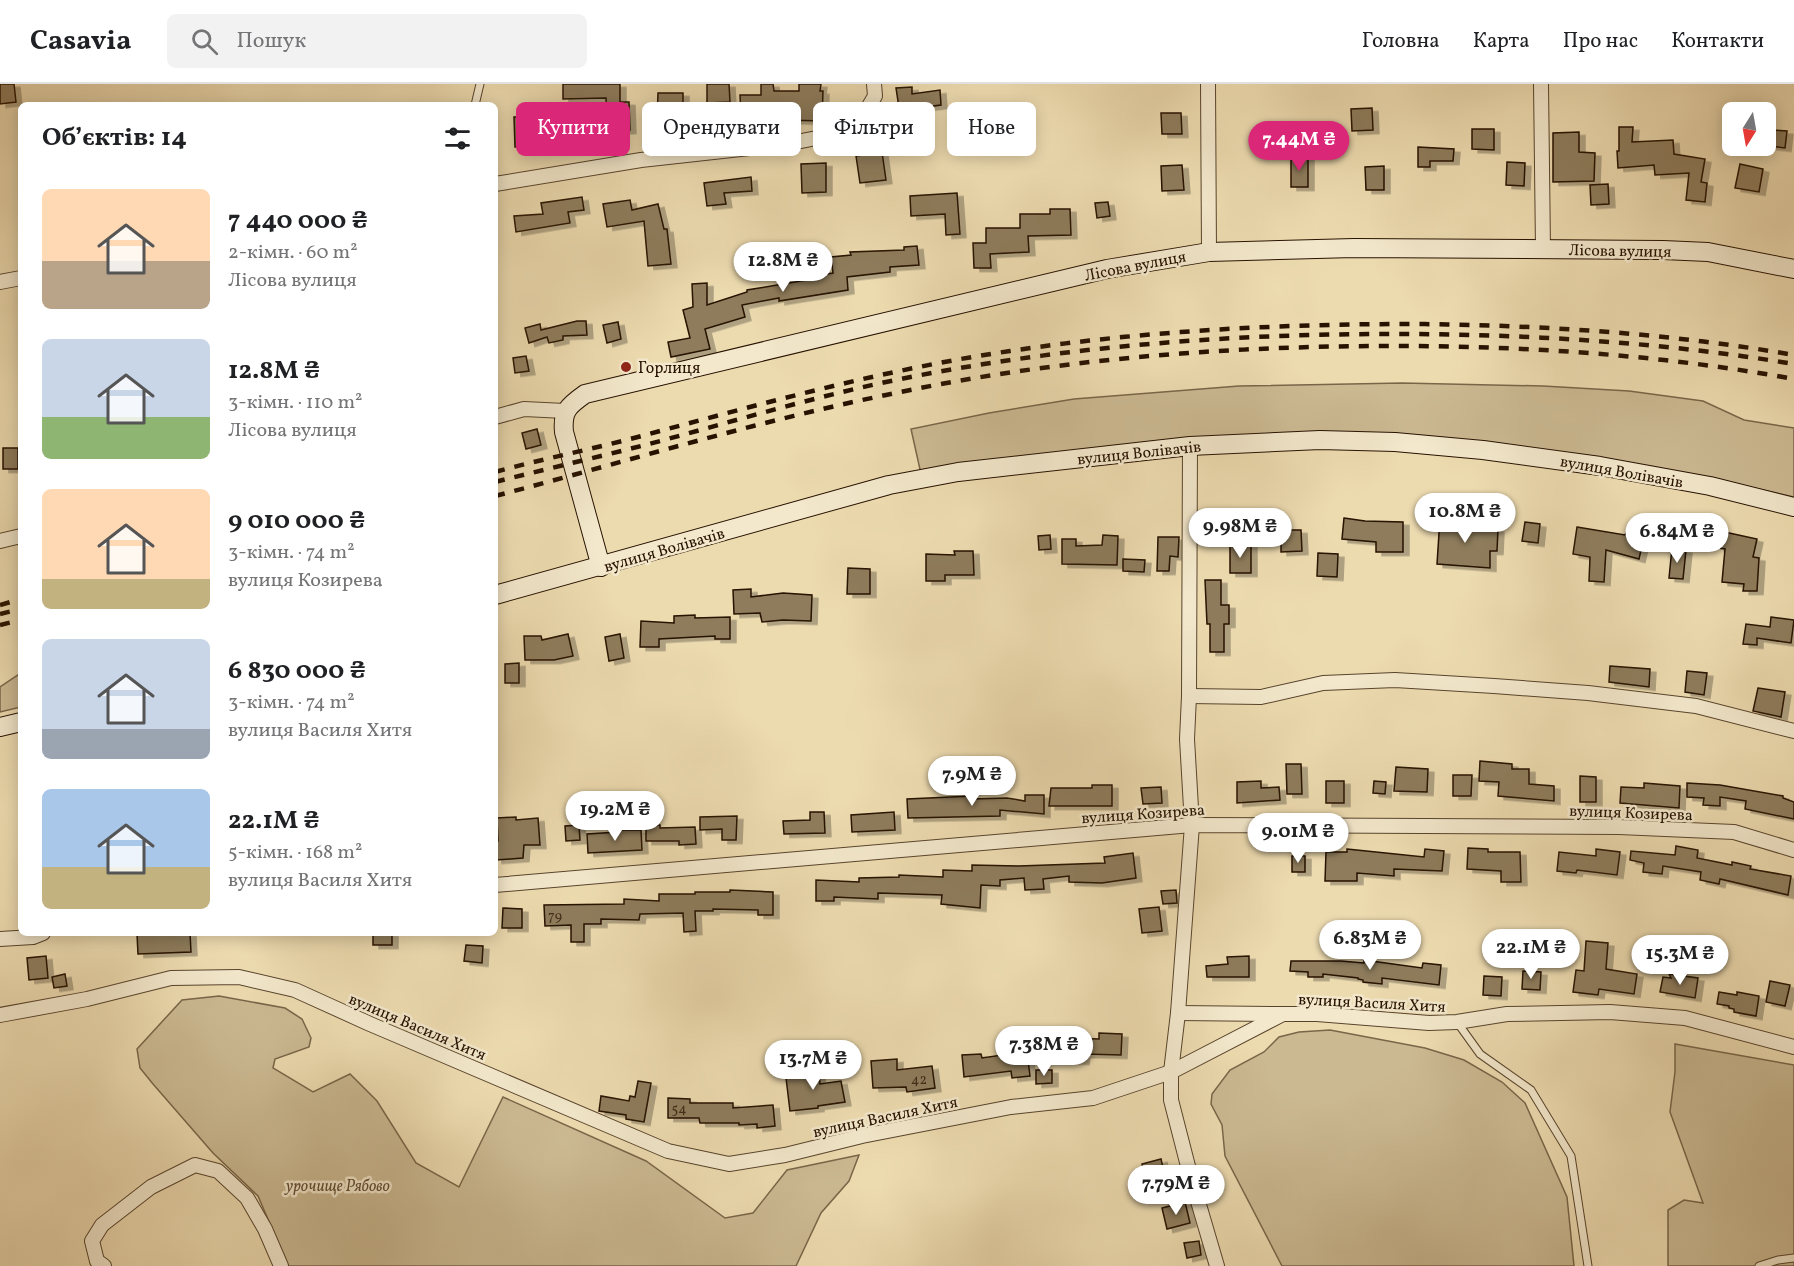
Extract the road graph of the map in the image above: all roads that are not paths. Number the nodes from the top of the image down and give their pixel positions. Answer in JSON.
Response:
{"nodes":[{"id":1,"x":480,"y":84,"type":"edge"},
{"id":2,"x":874,"y":84,"type":"edge"},
{"id":3,"x":1208,"y":84,"type":"edge"},
{"id":4,"x":1541,"y":84,"type":"edge"},
{"id":5,"x":476,"y":102,"type":"edge"},
{"id":6,"x":498,"y":184,"type":"edge"},
{"id":7,"x":1543,"y":249,"type":"junction"},
{"id":8,"x":1209,"y":252,"type":"junction"},
{"id":9,"x":1794,"y":269,"type":"edge"},
{"id":10,"x":18,"y":279,"type":"edge"},
{"id":11,"x":0,"y":282,"type":"edge"},
{"id":12,"x":566,"y":411,"type":"junction"},
{"id":13,"x":498,"y":416,"type":"edge"},
{"id":14,"x":1190,"y":446,"type":"junction"},
{"id":15,"x":1794,"y":507,"type":"edge"},
{"id":16,"x":18,"y":537,"type":"edge"},
{"id":17,"x":0,"y":541,"type":"edge"},
{"id":18,"x":601,"y":567,"type":"junction"},
{"id":19,"x":498,"y":594,"type":"edge"},
{"id":20,"x":1189,"y":696,"type":"junction"},
{"id":21,"x":18,"y":723,"type":"edge"},
{"id":22,"x":0,"y":727,"type":"edge"},
{"id":23,"x":1794,"y":731,"type":"edge"},
{"id":24,"x":1192,"y":825,"type":"junction"},
{"id":25,"x":1794,"y":850,"type":"edge"},
{"id":26,"x":498,"y":885,"type":"edge"},
{"id":27,"x":36,"y":936,"type":"edge"},
{"id":28,"x":0,"y":939,"type":"edge"},
{"id":29,"x":1178,"y":1013,"type":"junction"},
{"id":30,"x":1283,"y":1014,"type":"junction"},
{"id":31,"x":0,"y":1015,"type":"edge"},
{"id":32,"x":1457,"y":1022,"type":"junction"},
{"id":33,"x":1794,"y":1047,"type":"edge"},
{"id":34,"x":1171,"y":1072,"type":"junction"},
{"id":35,"x":1794,"y":1258,"type":"edge"},
{"id":36,"x":104,"y":1266,"type":"edge"},
{"id":37,"x":281,"y":1266,"type":"edge"},
{"id":38,"x":1217,"y":1266,"type":"edge"},
{"id":39,"x":1588,"y":1266,"type":"edge"},
{"id":40,"x":1759,"y":1266,"type":"edge"}],
"edges":[{"from":1,"to":5,"type":"lane"},
{"from":2,"to":6,"type":"street"},
{"from":3,"to":8,"type":"street"},
{"from":4,"to":7,"type":"street"},
{"from":7,"to":8,"type":"street","name":"Лісова вулиця"},
{"from":7,"to":9,"type":"street","name":"Лісова вулиця"},
{"from":8,"to":12,"type":"street","name":"Лісова вулиця"},
{"from":10,"to":11,"type":"street"},
{"from":12,"to":13,"type":"street"},
{"from":12,"to":18,"type":"street"},
{"from":14,"to":15,"type":"street","name":"вулиця Волівачів"},
{"from":14,"to":18,"type":"street","name":"вулиця Волівачів"},
{"from":14,"to":20,"type":"street"},
{"from":16,"to":17,"type":"street"},
{"from":18,"to":19,"type":"street","name":"вулиця Волівачів"},
{"from":20,"to":23,"type":"street"},
{"from":20,"to":24,"type":"street"},
{"from":21,"to":22,"type":"street"},
{"from":24,"to":25,"type":"street","name":"вулиця Козирева"},
{"from":24,"to":26,"type":"street","name":"вулиця Козирева"},
{"from":24,"to":29,"type":"street"},
{"from":27,"to":28,"type":"street"},
{"from":29,"to":30,"type":"street"},
{"from":29,"to":34,"type":"street"},
{"from":30,"to":32,"type":"street","name":"вулиця Василя Хитя"},
{"from":30,"to":34,"type":"street","name":"вулиця Василя Хитя"},
{"from":31,"to":34,"type":"street","name":"вулиця Василя Хитя"},
{"from":32,"to":33,"type":"street","name":"вулиця Василя Хитя"},
{"from":32,"to":39,"type":"lane"},
{"from":34,"to":38,"type":"street"},
{"from":35,"to":40,"type":"lane"},
{"from":36,"to":37,"type":"street"}]}
